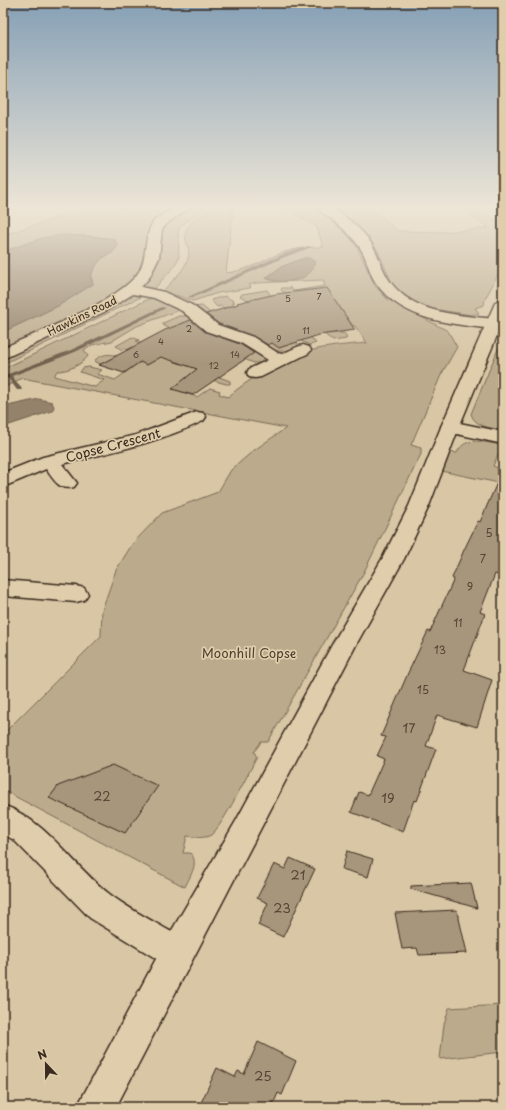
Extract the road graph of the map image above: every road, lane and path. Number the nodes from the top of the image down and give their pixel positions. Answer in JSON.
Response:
{"nodes":[{"id":1,"x":151,"y":260,"type":"edge"},
{"id":2,"x":373,"y":260,"type":"edge"},
{"id":3,"x":131,"y":289,"type":"junction"},
{"id":4,"x":503,"y":303,"type":"edge"},
{"id":5,"x":494,"y":324,"type":"junction"},
{"id":6,"x":303,"y":350,"type":"dead end"},
{"id":7,"x":3,"y":354,"type":"edge"},
{"id":8,"x":282,"y":360,"type":"junction"},
{"id":9,"x":255,"y":373,"type":"dead end"},
{"id":10,"x":197,"y":417,"type":"dead end"},
{"id":11,"x":450,"y":427,"type":"junction"},
{"id":12,"x":503,"y":438,"type":"edge"},
{"id":13,"x":50,"y":461,"type":"junction"},
{"id":14,"x":3,"y":481,"type":"edge"},
{"id":15,"x":67,"y":482,"type":"dead end"},
{"id":16,"x":3,"y":588,"type":"edge"},
{"id":17,"x":76,"y":594,"type":"dead end"},
{"id":18,"x":3,"y":818,"type":"edge"},
{"id":19,"x":177,"y":953,"type":"junction"},
{"id":20,"x":96,"y":1107,"type":"edge"}],
"edges":[{"from":1,"to":3,"type":"main road","name":"Hawkins Road"},
{"from":2,"to":5,"type":"main road"},
{"from":3,"to":7,"type":"main road","name":"Hawkins Road"},
{"from":3,"to":8,"type":"main road"},
{"from":4,"to":5,"type":"main road"},
{"from":5,"to":11,"type":"main road"},
{"from":6,"to":8,"type":"main road"},
{"from":8,"to":9,"type":"main road"},
{"from":10,"to":13,"type":"main road","name":"Copse Crescent"},
{"from":11,"to":12,"type":"main road"},
{"from":11,"to":19,"type":"main road"},
{"from":13,"to":14,"type":"main road","name":"Copse Crescent"},
{"from":13,"to":15,"type":"main road","name":"Copse Crescent"},
{"from":16,"to":17,"type":"main road"},
{"from":18,"to":19,"type":"main road"},
{"from":19,"to":20,"type":"main road"}]}
